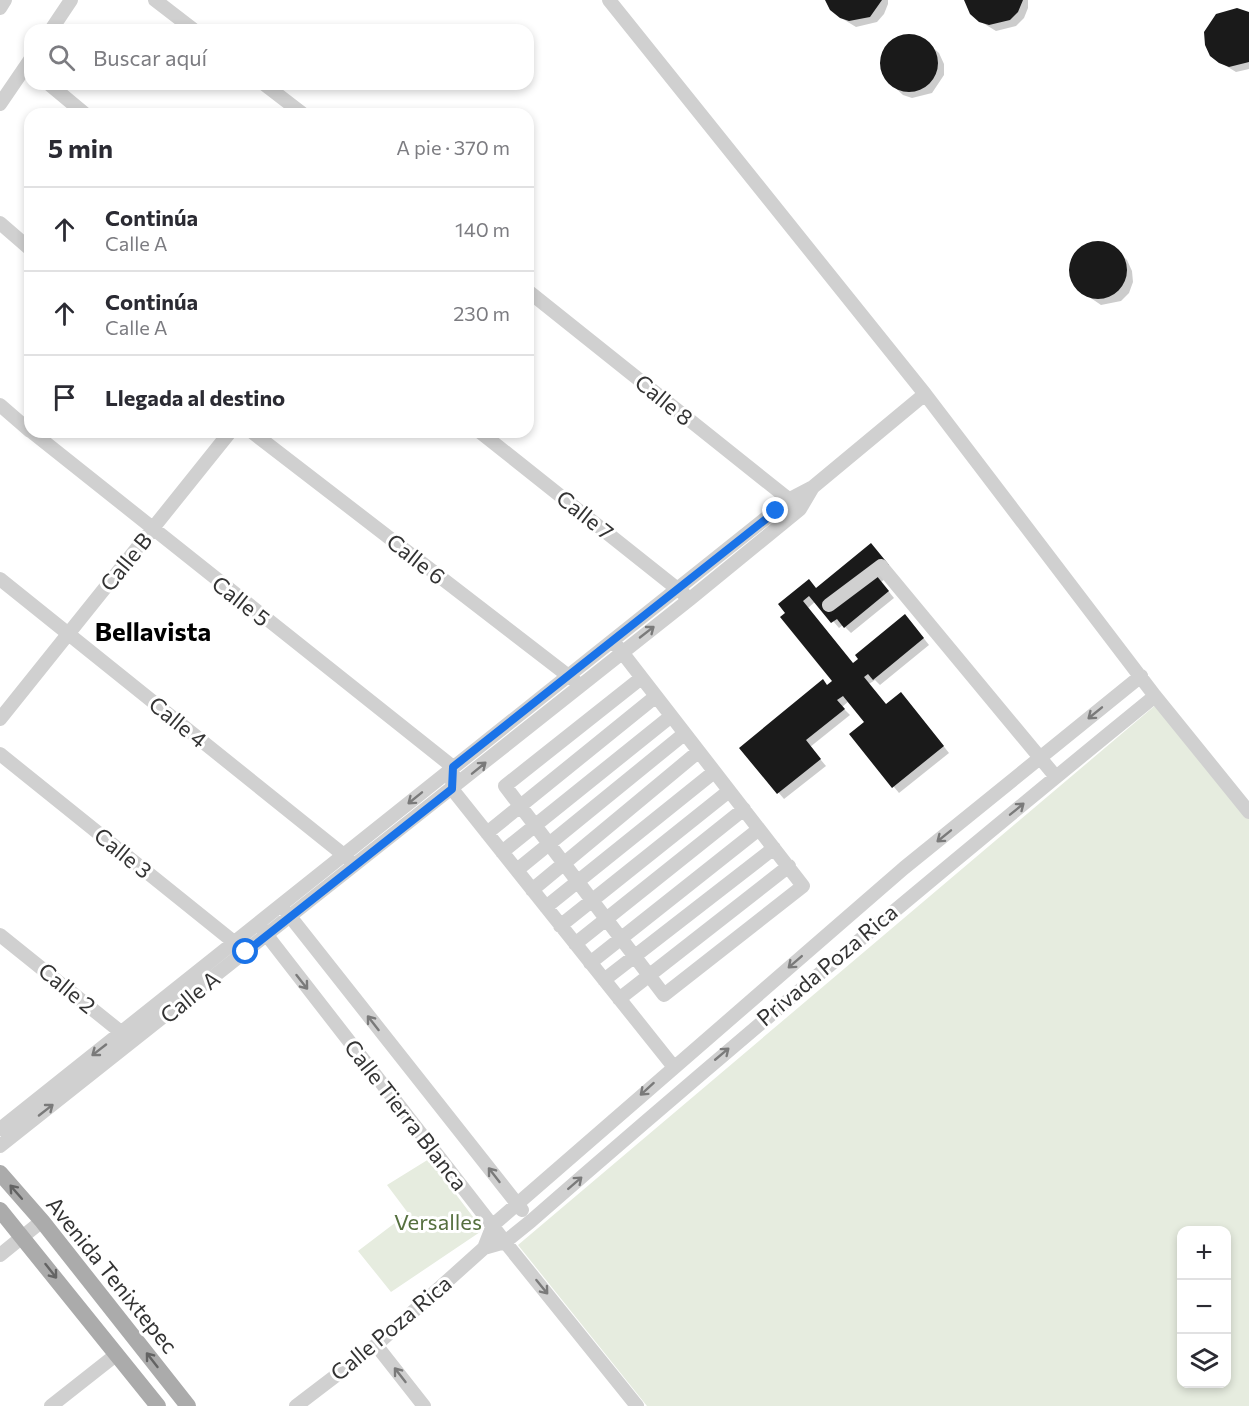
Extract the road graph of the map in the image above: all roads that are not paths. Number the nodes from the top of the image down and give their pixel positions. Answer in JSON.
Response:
{"nodes":[{"id":1,"x":5,"y":0,"type":"edge"},
{"id":2,"x":71,"y":0,"type":"edge"},
{"id":3,"x":155,"y":0,"type":"edge"},
{"id":4,"x":609,"y":0,"type":"edge"},
{"id":5,"x":0,"y":8,"type":"edge"},
{"id":6,"x":55,"y":24,"type":"edge"},
{"id":7,"x":186,"y":24,"type":"edge"},
{"id":8,"x":24,"y":69,"type":"edge"},
{"id":9,"x":56,"y":90,"type":"edge"},
{"id":10,"x":272,"y":90,"type":"edge"},
{"id":11,"x":0,"y":104,"type":"edge"},
{"id":12,"x":79,"y":108,"type":"edge"},
{"id":13,"x":295,"y":108,"type":"edge"},
{"id":14,"x":0,"y":223,"type":"edge"},
{"id":15,"x":24,"y":244,"type":"edge"},
{"id":16,"x":534,"y":296,"type":"edge"},
{"id":17,"x":925,"y":394,"type":"junction"},
{"id":18,"x":0,"y":405,"type":"edge"},
{"id":19,"x":24,"y":425,"type":"edge"},
{"id":20,"x":40,"y":438,"type":"edge"},
{"id":21,"x":225,"y":438,"type":"edge"},
{"id":22,"x":260,"y":438,"type":"edge"},
{"id":23,"x":488,"y":438,"type":"edge"},
{"id":24,"x":795,"y":504,"type":"junction"},
{"id":25,"x":152,"y":530,"type":"junction"},
{"id":26,"x":0,"y":579,"type":"edge"},
{"id":27,"x":679,"y":589,"type":"junction"},
{"id":28,"x":690,"y":598,"type":"junction"},
{"id":29,"x":829,"y":605,"type":"dead end"},
{"id":30,"x":69,"y":634,"type":"junction"},
{"id":31,"x":613,"y":641,"type":"junction"},
{"id":32,"x":622,"y":653,"type":"junction"},
{"id":33,"x":569,"y":676,"type":"junction"},
{"id":34,"x":1141,"y":676,"type":"junction"},
{"id":35,"x":640,"y":678,"type":"junction"},
{"id":36,"x":581,"y":686,"type":"junction"},
{"id":37,"x":1155,"y":696,"type":"junction"},
{"id":38,"x":655,"y":697,"type":"junction"},
{"id":39,"x":670,"y":717,"type":"junction"},
{"id":40,"x":0,"y":719,"type":"edge"},
{"id":41,"x":684,"y":734,"type":"junction"},
{"id":42,"x":698,"y":752,"type":"junction"},
{"id":43,"x":0,"y":754,"type":"edge"},
{"id":44,"x":1041,"y":757,"type":"junction"},
{"id":45,"x":453,"y":767,"type":"junction"},
{"id":46,"x":714,"y":772,"type":"junction"},
{"id":47,"x":1056,"y":777,"type":"junction"},
{"id":48,"x":452,"y":789,"type":"junction"},
{"id":49,"x":729,"y":791,"type":"junction"},
{"id":50,"x":521,"y":805,"type":"junction"},
{"id":51,"x":744,"y":809,"type":"junction"},
{"id":52,"x":1249,"y":812,"type":"edge"},
{"id":53,"x":536,"y":825,"type":"junction"},
{"id":54,"x":759,"y":829,"type":"junction"},
{"id":55,"x":487,"y":833,"type":"junction"},
{"id":56,"x":550,"y":843,"type":"junction"},
{"id":57,"x":774,"y":848,"type":"junction"},
{"id":58,"x":502,"y":852,"type":"junction"},
{"id":59,"x":344,"y":855,"type":"junction"},
{"id":60,"x":564,"y":863,"type":"junction"},
{"id":61,"x":356,"y":865,"type":"junction"},
{"id":62,"x":789,"y":866,"type":"junction"},
{"id":63,"x":517,"y":870,"type":"junction"},
{"id":64,"x":578,"y":881,"type":"junction"},
{"id":65,"x":532,"y":890,"type":"junction"},
{"id":66,"x":593,"y":901,"type":"junction"},
{"id":67,"x":280,"y":905,"type":"junction"},
{"id":68,"x":546,"y":908,"type":"junction"},
{"id":69,"x":290,"y":917,"type":"junction"},
{"id":70,"x":607,"y":919,"type":"junction"},
{"id":71,"x":258,"y":923,"type":"junction"},
{"id":72,"x":560,"y":926,"type":"junction"},
{"id":73,"x":0,"y":934,"type":"edge"},
{"id":74,"x":266,"y":936,"type":"junction"},
{"id":75,"x":622,"y":938,"type":"junction"},
{"id":76,"x":234,"y":942,"type":"junction"},
{"id":77,"x":575,"y":944,"type":"junction"},
{"id":78,"x":246,"y":952,"type":"junction"},
{"id":79,"x":635,"y":957,"type":"junction"},
{"id":80,"x":590,"y":963,"type":"junction"},
{"id":81,"x":650,"y":975,"type":"junction"},
{"id":82,"x":604,"y":980,"type":"junction"},
{"id":83,"x":619,"y":999,"type":"junction"},
{"id":84,"x":121,"y":1032,"type":"junction"},
{"id":85,"x":134,"y":1042,"type":"junction"},
{"id":86,"x":673,"y":1066,"type":"junction"},
{"id":87,"x":2,"y":1123,"type":"edge"},
{"id":88,"x":0,"y":1146,"type":"edge"},
{"id":89,"x":0,"y":1173,"type":"edge"},
{"id":90,"x":518,"y":1205,"type":"junction"},
{"id":91,"x":0,"y":1210,"type":"edge"},
{"id":92,"x":42,"y":1221,"type":"junction"},
{"id":93,"x":531,"y":1221,"type":"junction"},
{"id":94,"x":493,"y":1225,"type":"junction"},
{"id":95,"x":23,"y":1236,"type":"junction"},
{"id":96,"x":506,"y":1242,"type":"junction"},
{"id":97,"x":484,"y":1248,"type":"junction"},
{"id":98,"x":0,"y":1255,"type":"edge"},
{"id":99,"x":376,"y":1345,"type":"junction"},
{"id":100,"x":117,"y":1354,"type":"junction"},
{"id":101,"x":51,"y":1406,"type":"edge"},
{"id":102,"x":158,"y":1406,"type":"edge"},
{"id":103,"x":188,"y":1406,"type":"edge"},
{"id":104,"x":296,"y":1406,"type":"edge"},
{"id":105,"x":424,"y":1406,"type":"edge"},
{"id":106,"x":637,"y":1406,"type":"edge"}],
"edges":[{"from":1,"to":5,"type":"street"},
{"from":2,"to":6,"type":"street"},
{"from":3,"to":7,"type":"street"},
{"from":4,"to":17,"type":"street"},
{"from":8,"to":11,"type":"street"},
{"from":9,"to":12,"type":"street"},
{"from":10,"to":13,"type":"street"},
{"from":14,"to":15,"type":"street"},
{"from":16,"to":24,"type":"street","name":"Calle 8"},
{"from":17,"to":24,"type":"street"},
{"from":17,"to":34,"type":"street"},
{"from":18,"to":19,"type":"street","name":"Calle 5"},
{"from":20,"to":25,"type":"street","name":"Calle 5"},
{"from":21,"to":25,"type":"street","name":"Calle B"},
{"from":22,"to":33,"type":"street","name":"Calle 6"},
{"from":23,"to":27,"type":"street","name":"Calle 7"},
{"from":24,"to":27,"type":"street","name":"Calle A"},
{"from":24,"to":28,"type":"street","name":"Calle A"},
{"from":25,"to":30,"type":"street","name":"Calle B"},
{"from":25,"to":45,"type":"street","name":"Calle 5"},
{"from":26,"to":30,"type":"street","name":"Calle 4"},
{"from":27,"to":28,"type":"street","name":"Calle 7"},
{"from":27,"to":31,"type":"street","name":"Calle A"},
{"from":32,"to":28,"type":"street","name":"Calle A","one_way":true},
{"from":29,"to":44,"type":"street"},
{"from":30,"to":40,"type":"street","name":"Calle B"},
{"from":30,"to":59,"type":"street","name":"Calle 4"},
{"from":31,"to":32,"type":"street"},
{"from":31,"to":33,"type":"street","name":"Calle A"},
{"from":32,"to":35,"type":"street"},
{"from":32,"to":36,"type":"street","name":"Calle A"},
{"from":33,"to":36,"type":"street","name":"Calle 6"},
{"from":33,"to":45,"type":"street","name":"Calle A"},
{"from":34,"to":37,"type":"street"},
{"from":34,"to":44,"type":"street","one_way":true},
{"from":35,"to":38,"type":"street"},
{"from":35,"to":50,"type":"street"},
{"from":48,"to":36,"type":"street","name":"Calle A","one_way":true},
{"from":37,"to":47,"type":"street","name":"Privada Poza Rica"},
{"from":37,"to":52,"type":"street"},
{"from":38,"to":39,"type":"street"},
{"from":38,"to":50,"type":"street"},
{"from":39,"to":41,"type":"street"},
{"from":39,"to":53,"type":"street"},
{"from":41,"to":42,"type":"street"},
{"from":41,"to":56,"type":"street"},
{"from":42,"to":46,"type":"street"},
{"from":42,"to":60,"type":"street"},
{"from":43,"to":76,"type":"street","name":"Calle 3"},
{"from":44,"to":47,"type":"street"},
{"from":44,"to":86,"type":"street","one_way":true},
{"from":45,"to":48,"type":"street"},
{"from":45,"to":59,"type":"street","name":"Calle A","one_way":true},
{"from":46,"to":49,"type":"street"},
{"from":46,"to":64,"type":"street"},
{"from":93,"to":47,"type":"street","name":"Privada Poza Rica","one_way":true},
{"from":48,"to":55,"type":"street"},
{"from":48,"to":61,"type":"street","name":"Calle A"},
{"from":49,"to":51,"type":"street"},
{"from":49,"to":66,"type":"street"},
{"from":50,"to":53,"type":"street"},
{"from":50,"to":55,"type":"street"},
{"from":51,"to":54,"type":"street"},
{"from":51,"to":70,"type":"street"},
{"from":53,"to":56,"type":"street"},
{"from":53,"to":58,"type":"street"},
{"from":54,"to":57,"type":"street"},
{"from":54,"to":75,"type":"street"},
{"from":55,"to":58,"type":"street"},
{"from":56,"to":60,"type":"street"},
{"from":56,"to":63,"type":"street"},
{"from":57,"to":62,"type":"street"},
{"from":57,"to":79,"type":"street"},
{"from":58,"to":63,"type":"street"},
{"from":59,"to":61,"type":"street","name":"Calle 4"},
{"from":59,"to":67,"type":"street","name":"Calle A"},
{"from":60,"to":64,"type":"street"},
{"from":60,"to":65,"type":"street"},
{"from":61,"to":69,"type":"street","name":"Calle A"},
{"from":62,"to":81,"type":"street"},
{"from":62,"to":81,"type":"street"},
{"from":63,"to":65,"type":"street"},
{"from":64,"to":66,"type":"street"},
{"from":64,"to":68,"type":"street"},
{"from":65,"to":68,"type":"street"},
{"from":66,"to":70,"type":"street"},
{"from":66,"to":72,"type":"street"},
{"from":67,"to":69,"type":"street","name":"Calle Tierra Blanca"},
{"from":67,"to":71,"type":"street","name":"Calle A"},
{"from":68,"to":72,"type":"street"},
{"from":69,"to":74,"type":"street","name":"Calle A"},
{"from":90,"to":69,"type":"street","name":"Calle Tierra Blanca","one_way":true},
{"from":70,"to":75,"type":"street"},
{"from":70,"to":77,"type":"street"},
{"from":71,"to":74,"type":"street","name":"Calle Tierra Blanca"},
{"from":71,"to":76,"type":"street","name":"Calle A"},
{"from":72,"to":77,"type":"street"},
{"from":73,"to":84,"type":"street","name":"Calle 2"},
{"from":74,"to":78,"type":"street","name":"Calle A"},
{"from":74,"to":94,"type":"street","name":"Calle Tierra Blanca","one_way":true},
{"from":75,"to":79,"type":"street"},
{"from":75,"to":80,"type":"street"},
{"from":76,"to":78,"type":"street","name":"Calle 3"},
{"from":76,"to":84,"type":"street","name":"Calle A"},
{"from":77,"to":80,"type":"street"},
{"from":78,"to":85,"type":"street","name":"Calle A"},
{"from":79,"to":81,"type":"street"},
{"from":79,"to":82,"type":"street"},
{"from":80,"to":82,"type":"street"},
{"from":81,"to":83,"type":"street"},
{"from":82,"to":83,"type":"street"},
{"from":83,"to":86,"type":"street"},
{"from":84,"to":85,"type":"street","name":"Calle 2"},
{"from":84,"to":87,"type":"street","name":"Calle A","one_way":true},
{"from":88,"to":85,"type":"street","name":"Calle A","one_way":true},
{"from":86,"to":90,"type":"street","one_way":true},
{"from":92,"to":89,"type":"main road","name":"Avenida Tenixtepec","one_way":true},
{"from":90,"to":93,"type":"street","name":"Calle Tierra Blanca"},
{"from":90,"to":94,"type":"street"},
{"from":91,"to":95,"type":"main road","name":"Avenida Tenixtepec"},
{"from":92,"to":95,"type":"street"},
{"from":103,"to":92,"type":"main road","name":"Avenida Tenixtepec","one_way":true},
{"from":93,"to":96,"type":"street","name":"Privada Poza Rica"},
{"from":94,"to":96,"type":"street","name":"Calle Tierra Blanca"},
{"from":94,"to":97,"type":"street","name":"Calle Poza Rica"},
{"from":95,"to":98,"type":"street"},
{"from":95,"to":100,"type":"main road","name":"Avenida Tenixtepec","one_way":true},
{"from":96,"to":97,"type":"street","name":"Calle Poza Rica"},
{"from":96,"to":106,"type":"street","name":"Calle Tierra Blanca","one_way":true},
{"from":97,"to":99,"type":"street","name":"Calle Poza Rica"},
{"from":99,"to":104,"type":"street","name":"Calle Poza Rica"},
{"from":105,"to":99,"type":"street","one_way":true},
{"from":100,"to":101,"type":"street"},
{"from":100,"to":102,"type":"main road","name":"Avenida Tenixtepec"}]}
